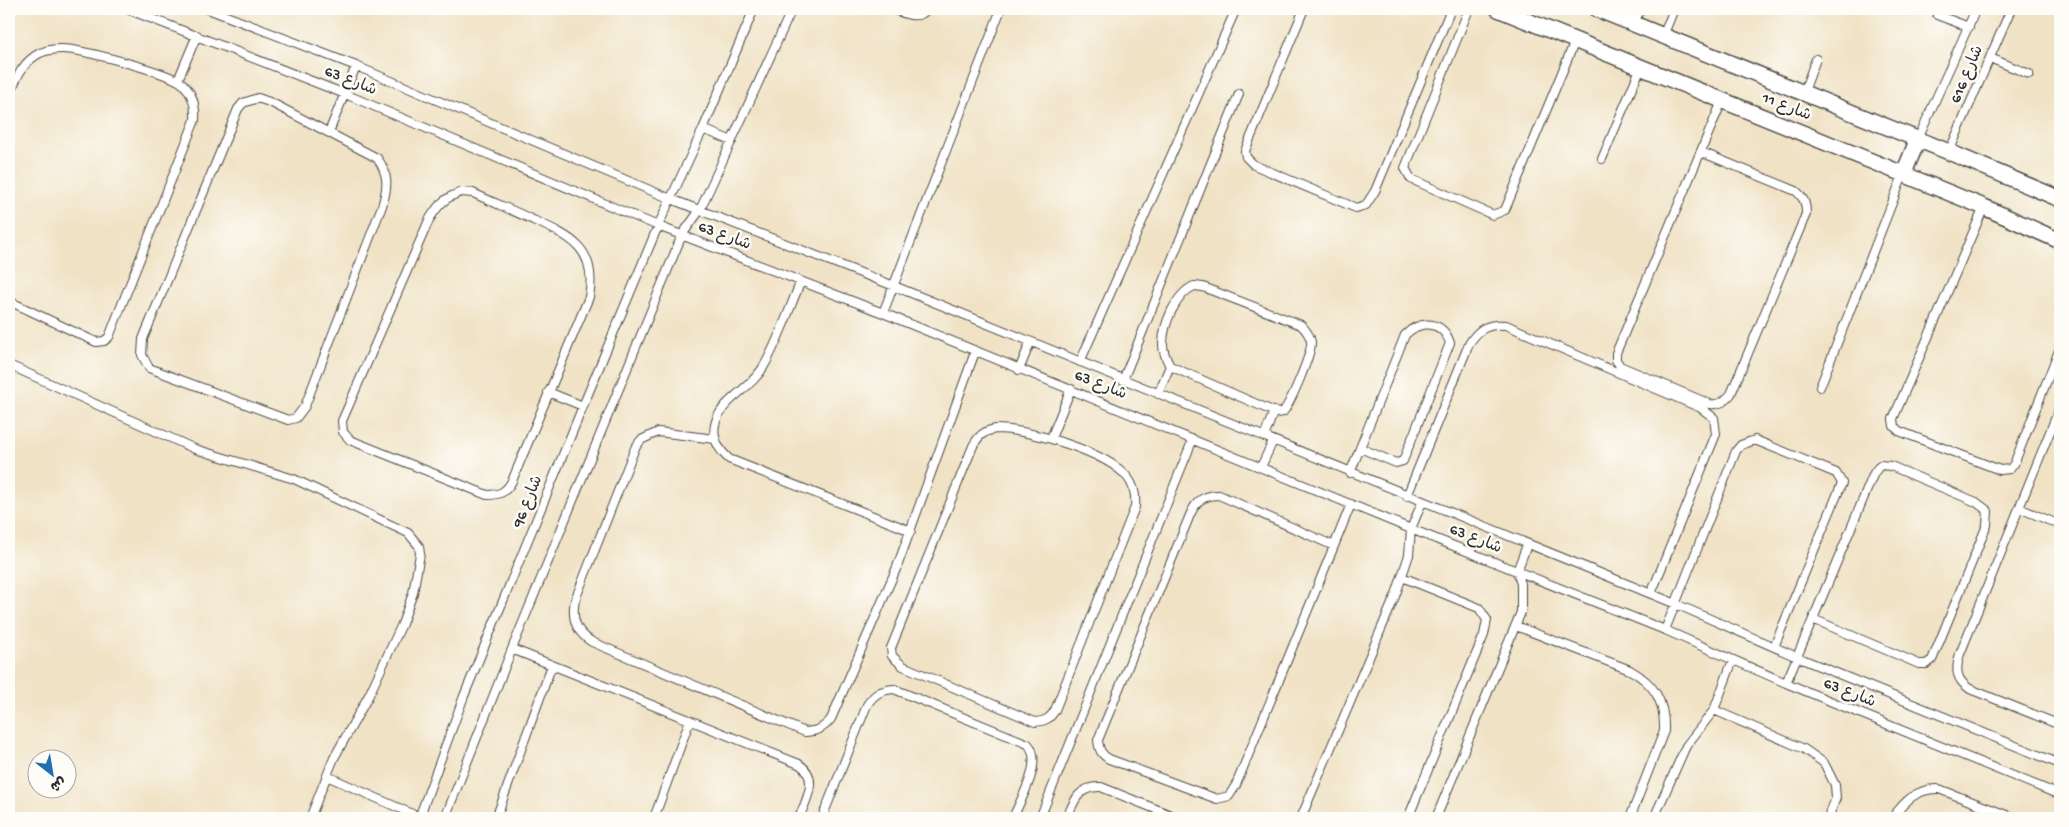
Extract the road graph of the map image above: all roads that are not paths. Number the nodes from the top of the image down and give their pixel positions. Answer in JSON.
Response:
{"nodes":[{"id":1,"x":127,"y":9,"type":"edge"},
{"id":2,"x":208,"y":9,"type":"edge"},
{"id":3,"x":754,"y":9,"type":"edge"},
{"id":4,"x":792,"y":9,"type":"edge"},
{"id":5,"x":892,"y":9,"type":"edge"},
{"id":6,"x":927,"y":9,"type":"edge"},
{"id":7,"x":1002,"y":9,"type":"edge"},
{"id":8,"x":1236,"y":9,"type":"edge"},
{"id":9,"x":1304,"y":9,"type":"edge"},
{"id":10,"x":1451,"y":9,"type":"edge"},
{"id":11,"x":1469,"y":9,"type":"edge"},
{"id":12,"x":1498,"y":9,"type":"edge"},
{"id":13,"x":1597,"y":9,"type":"edge"},
{"id":14,"x":1640,"y":9,"type":"edge"},
{"id":15,"x":1674,"y":9,"type":"edge"},
{"id":16,"x":1976,"y":9,"type":"edge"},
{"id":17,"x":2011,"y":9,"type":"edge"},
{"id":18,"x":1937,"y":15,"type":"dead end"},
{"id":19,"x":1634,"y":24,"type":"junction"},
{"id":20,"x":1969,"y":27,"type":"junction"},
{"id":21,"x":197,"y":35,"type":"junction"},
{"id":22,"x":1663,"y":36,"type":"junction"},
{"id":23,"x":1575,"y":41,"type":"junction"},
{"id":24,"x":1990,"y":58,"type":"junction"},
{"id":25,"x":1816,"y":59,"type":"dead end"},
{"id":26,"x":356,"y":66,"type":"junction"},
{"id":27,"x":1641,"y":68,"type":"junction"},
{"id":28,"x":2029,"y":74,"type":"dead end"},
{"id":29,"x":178,"y":80,"type":"junction"},
{"id":30,"x":345,"y":94,"type":"junction"},
{"id":31,"x":1239,"y":94,"type":"dead end"},
{"id":32,"x":1803,"y":94,"type":"junction"},
{"id":33,"x":9,"y":96,"type":"edge"},
{"id":34,"x":1722,"y":101,"type":"junction"},
{"id":35,"x":703,"y":129,"type":"junction"},
{"id":36,"x":329,"y":132,"type":"junction"},
{"id":37,"x":1918,"y":140,"type":"junction"},
{"id":38,"x":732,"y":141,"type":"junction"},
{"id":39,"x":1701,"y":152,"type":"junction"},
{"id":40,"x":1949,"y":152,"type":"junction"},
{"id":41,"x":1602,"y":159,"type":"dead end"},
{"id":42,"x":1903,"y":175,"type":"junction"},
{"id":43,"x":671,"y":199,"type":"junction"},
{"id":44,"x":2060,"y":199,"type":"edge"},
{"id":45,"x":1984,"y":207,"type":"junction"},
{"id":46,"x":700,"y":210,"type":"junction"},
{"id":47,"x":658,"y":226,"type":"junction"},
{"id":48,"x":682,"y":236,"type":"junction"},
{"id":49,"x":2060,"y":241,"type":"edge"},
{"id":50,"x":801,"y":281,"type":"junction"},
{"id":51,"x":894,"y":286,"type":"junction"},
{"id":52,"x":9,"y":301,"type":"edge"},
{"id":53,"x":883,"y":313,"type":"junction"},
{"id":54,"x":1030,"y":343,"type":"junction"},
{"id":55,"x":2060,"y":348,"type":"edge"},
{"id":56,"x":975,"y":352,"type":"junction"},
{"id":57,"x":1080,"y":362,"type":"junction"},
{"id":58,"x":9,"y":365,"type":"edge"},
{"id":59,"x":1170,"y":366,"type":"junction"},
{"id":60,"x":1019,"y":370,"type":"junction"},
{"id":61,"x":1123,"y":380,"type":"junction"},
{"id":62,"x":1820,"y":387,"type":"dead end"},
{"id":63,"x":1071,"y":389,"type":"junction"},
{"id":64,"x":548,"y":392,"type":"junction"},
{"id":65,"x":1158,"y":394,"type":"junction"},
{"id":66,"x":583,"y":406,"type":"junction"},
{"id":67,"x":2060,"y":407,"type":"edge"},
{"id":68,"x":1274,"y":412,"type":"junction"},
{"id":69,"x":1264,"y":437,"type":"junction"},
{"id":70,"x":1051,"y":438,"type":"junction"},
{"id":71,"x":715,"y":439,"type":"junction"},
{"id":72,"x":1194,"y":439,"type":"junction"},
{"id":73,"x":1273,"y":441,"type":"junction"},
{"id":74,"x":1360,"y":448,"type":"junction"},
{"id":75,"x":1261,"y":467,"type":"junction"},
{"id":76,"x":1350,"y":473,"type":"junction"},
{"id":77,"x":1407,"y":496,"type":"junction"},
{"id":78,"x":1422,"y":502,"type":"junction"},
{"id":79,"x":1351,"y":504,"type":"junction"},
{"id":80,"x":2019,"y":508,"type":"junction"},
{"id":81,"x":2060,"y":525,"type":"edge"},
{"id":82,"x":1411,"y":529,"type":"junction"},
{"id":83,"x":911,"y":531,"type":"junction"},
{"id":84,"x":1527,"y":545,"type":"junction"},
{"id":85,"x":1334,"y":546,"type":"junction"},
{"id":86,"x":1517,"y":571,"type":"junction"},
{"id":87,"x":1402,"y":577,"type":"junction"},
{"id":88,"x":1650,"y":594,"type":"junction"},
{"id":89,"x":1676,"y":604,"type":"junction"},
{"id":90,"x":1813,"y":619,"type":"junction"},
{"id":91,"x":1516,"y":626,"type":"junction"},
{"id":92,"x":1665,"y":630,"type":"junction"},
{"id":93,"x":1774,"y":647,"type":"junction"},
{"id":94,"x":512,"y":649,"type":"junction"},
{"id":95,"x":1797,"y":657,"type":"junction"},
{"id":96,"x":1733,"y":660,"type":"junction"},
{"id":97,"x":552,"y":665,"type":"junction"},
{"id":98,"x":1786,"y":683,"type":"junction"},
{"id":99,"x":1714,"y":710,"type":"junction"},
{"id":100,"x":690,"y":720,"type":"junction"},
{"id":101,"x":2060,"y":725,"type":"edge"},
{"id":102,"x":2060,"y":764,"type":"edge"},
{"id":103,"x":327,"y":776,"type":"junction"},
{"id":104,"x":2060,"y":796,"type":"edge"},
{"id":105,"x":310,"y":818,"type":"edge"},
{"id":106,"x":419,"y":818,"type":"edge"},
{"id":107,"x":445,"y":818,"type":"edge"},
{"id":108,"x":496,"y":818,"type":"edge"},
{"id":109,"x":654,"y":818,"type":"edge"},
{"id":110,"x":799,"y":818,"type":"edge"},
{"id":111,"x":822,"y":818,"type":"edge"},
{"id":112,"x":1013,"y":818,"type":"edge"},
{"id":113,"x":1040,"y":818,"type":"edge"},
{"id":114,"x":1067,"y":818,"type":"edge"},
{"id":115,"x":1178,"y":818,"type":"edge"},
{"id":116,"x":1301,"y":818,"type":"edge"},
{"id":117,"x":1408,"y":818,"type":"edge"},
{"id":118,"x":1436,"y":818,"type":"edge"},
{"id":119,"x":1630,"y":818,"type":"edge"},
{"id":120,"x":1654,"y":818,"type":"edge"},
{"id":121,"x":1828,"y":818,"type":"edge"},
{"id":122,"x":1892,"y":818,"type":"edge"},
{"id":123,"x":2014,"y":818,"type":"edge"}],
"edges":[{"from":1,"to":21,"type":"lane","name":"شارع 63"},
{"from":2,"to":26,"type":"lane","name":"شارع 63"},
{"from":3,"to":35,"type":"lane","name":"شارع 96"},
{"from":4,"to":38,"type":"lane"},
{"from":5,"to":6,"type":"lane"},
{"from":7,"to":51,"type":"lane"},
{"from":8,"to":57,"type":"lane"},
{"from":9,"to":10,"type":"lane"},
{"from":11,"to":23,"type":"lane"},
{"from":12,"to":23,"type":"street","name":"شارع 11"},
{"from":13,"to":19,"type":"street","name":"شارع 11"},
{"from":14,"to":19,"type":"lane"},
{"from":15,"to":22,"type":"lane"},
{"from":16,"to":20,"type":"lane","name":"شارع 616"},
{"from":17,"to":24,"type":"lane","name":"شارع 616"},
{"from":18,"to":20,"type":"lane"},
{"from":19,"to":22,"type":"street","name":"شارع 11"},
{"from":20,"to":37,"type":"lane","name":"شارع 616"},
{"from":21,"to":29,"type":"lane"},
{"from":21,"to":30,"type":"lane","name":"شارع 63"},
{"from":22,"to":32,"type":"street","name":"شارع 11"},
{"from":23,"to":27,"type":"street","name":"شارع 11"},
{"from":24,"to":28,"type":"lane"},
{"from":24,"to":40,"type":"lane","name":"شارع 616"},
{"from":25,"to":32,"type":"lane"},
{"from":26,"to":30,"type":"lane"},
{"from":26,"to":43,"type":"lane","name":"شارع 63"},
{"from":27,"to":34,"type":"street","name":"شارع 11"},
{"from":27,"to":41,"type":"lane"},
{"from":29,"to":33,"type":"lane"},
{"from":29,"to":52,"type":"lane"},
{"from":30,"to":36,"type":"lane"},
{"from":30,"to":47,"type":"lane","name":"شارع 63"},
{"from":31,"to":61,"type":"lane"},
{"from":32,"to":37,"type":"street","name":"شارع 11"},
{"from":34,"to":39,"type":"lane"},
{"from":34,"to":42,"type":"street","name":"شارع 11"},
{"from":35,"to":38,"type":"lane"},
{"from":35,"to":43,"type":"lane","name":"شارع 96"},
{"from":36,"to":36,"type":"lane"},
{"from":37,"to":40,"type":"street","name":"شارع 11"},
{"from":37,"to":42,"type":"street"},
{"from":38,"to":46,"type":"lane"},
{"from":39,"to":39,"type":"lane"},
{"from":40,"to":44,"type":"street","name":"شارع 11"},
{"from":42,"to":45,"type":"street","name":"شارع 11"},
{"from":42,"to":62,"type":"lane"},
{"from":43,"to":46,"type":"lane","name":"شارع 63"},
{"from":43,"to":47,"type":"lane","name":"شارع 96"},
{"from":45,"to":49,"type":"street","name":"شارع 11"},
{"from":45,"to":55,"type":"lane"},
{"from":46,"to":48,"type":"lane"},
{"from":46,"to":51,"type":"lane","name":"شارع 63"},
{"from":47,"to":48,"type":"lane","name":"شارع 63"},
{"from":47,"to":66,"type":"lane","name":"شارع 96"},
{"from":48,"to":50,"type":"lane","name":"شارع 63"},
{"from":48,"to":94,"type":"lane"},
{"from":50,"to":53,"type":"lane","name":"شارع 63"},
{"from":50,"to":71,"type":"lane"},
{"from":51,"to":53,"type":"lane"},
{"from":51,"to":54,"type":"lane","name":"شارع 63"},
{"from":53,"to":56,"type":"lane","name":"شارع 63"},
{"from":54,"to":57,"type":"lane","name":"شارع 63"},
{"from":54,"to":60,"type":"lane"},
{"from":56,"to":60,"type":"lane","name":"شارع 63"},
{"from":56,"to":83,"type":"lane"},
{"from":57,"to":61,"type":"lane","name":"شارع 63"},
{"from":58,"to":103,"type":"lane"},
{"from":59,"to":65,"type":"lane"},
{"from":59,"to":68,"type":"lane"},
{"from":59,"to":68,"type":"lane"},
{"from":60,"to":63,"type":"lane","name":"شارع 63"},
{"from":61,"to":65,"type":"lane","name":"شارع 63"},
{"from":63,"to":70,"type":"lane"},
{"from":63,"to":72,"type":"lane","name":"شارع 63"},
{"from":64,"to":64,"type":"lane"},
{"from":64,"to":66,"type":"lane"},
{"from":65,"to":69,"type":"lane","name":"شارع 63"},
{"from":66,"to":106,"type":"lane","name":"شارع 96"},
{"from":67,"to":80,"type":"lane"},
{"from":68,"to":69,"type":"lane"},
{"from":69,"to":73,"type":"lane","name":"شارع 63"},
{"from":70,"to":70,"type":"lane"},
{"from":71,"to":83,"type":"lane"},
{"from":71,"to":83,"type":"lane"},
{"from":72,"to":75,"type":"lane","name":"شارع 63"},
{"from":72,"to":113,"type":"lane"},
{"from":73,"to":75,"type":"lane"},
{"from":73,"to":76,"type":"lane","name":"شارع 63"},
{"from":74,"to":74,"type":"lane"},
{"from":74,"to":76,"type":"lane"},
{"from":75,"to":79,"type":"lane","name":"شارع 63"},
{"from":76,"to":77,"type":"lane","name":"شارع 63"},
{"from":77,"to":78,"type":"lane","name":"شارع 63"},
{"from":77,"to":88,"type":"lane"},
{"from":78,"to":82,"type":"lane"},
{"from":78,"to":84,"type":"lane","name":"شارع 63"},
{"from":79,"to":82,"type":"lane","name":"شارع 63"},
{"from":79,"to":85,"type":"lane"},
{"from":80,"to":81,"type":"lane"},
{"from":80,"to":101,"type":"lane"},
{"from":82,"to":86,"type":"lane","name":"شارع 63"},
{"from":82,"to":87,"type":"lane"},
{"from":84,"to":86,"type":"lane"},
{"from":84,"to":88,"type":"lane","name":"شارع 63"},
{"from":85,"to":85,"type":"lane"},
{"from":86,"to":91,"type":"lane"},
{"from":86,"to":92,"type":"lane","name":"شارع 63"},
{"from":87,"to":116,"type":"lane"},
{"from":87,"to":117,"type":"lane"},
{"from":88,"to":89,"type":"lane","name":"شارع 63"},
{"from":89,"to":92,"type":"lane"},
{"from":89,"to":93,"type":"lane","name":"شارع 63"},
{"from":89,"to":93,"type":"lane"},
{"from":90,"to":90,"type":"lane"},
{"from":90,"to":95,"type":"lane"},
{"from":91,"to":118,"type":"lane"},
{"from":91,"to":119,"type":"lane"},
{"from":92,"to":96,"type":"lane","name":"شارع 63"},
{"from":93,"to":95,"type":"lane","name":"شارع 63"},
{"from":94,"to":97,"type":"lane"},
{"from":94,"to":107,"type":"lane"},
{"from":95,"to":98,"type":"lane"},
{"from":95,"to":102,"type":"lane","name":"شارع 63"},
{"from":96,"to":98,"type":"lane","name":"شارع 63"},
{"from":96,"to":99,"type":"lane"},
{"from":97,"to":100,"type":"lane"},
{"from":97,"to":108,"type":"lane"},
{"from":98,"to":104,"type":"lane","name":"شارع 63"},
{"from":99,"to":120,"type":"lane"},
{"from":99,"to":121,"type":"lane"},
{"from":100,"to":109,"type":"lane"},
{"from":100,"to":110,"type":"lane"},
{"from":103,"to":105,"type":"lane"},
{"from":103,"to":106,"type":"lane"},
{"from":111,"to":112,"type":"lane"},
{"from":114,"to":115,"type":"lane"},
{"from":122,"to":123,"type":"lane"}]}
